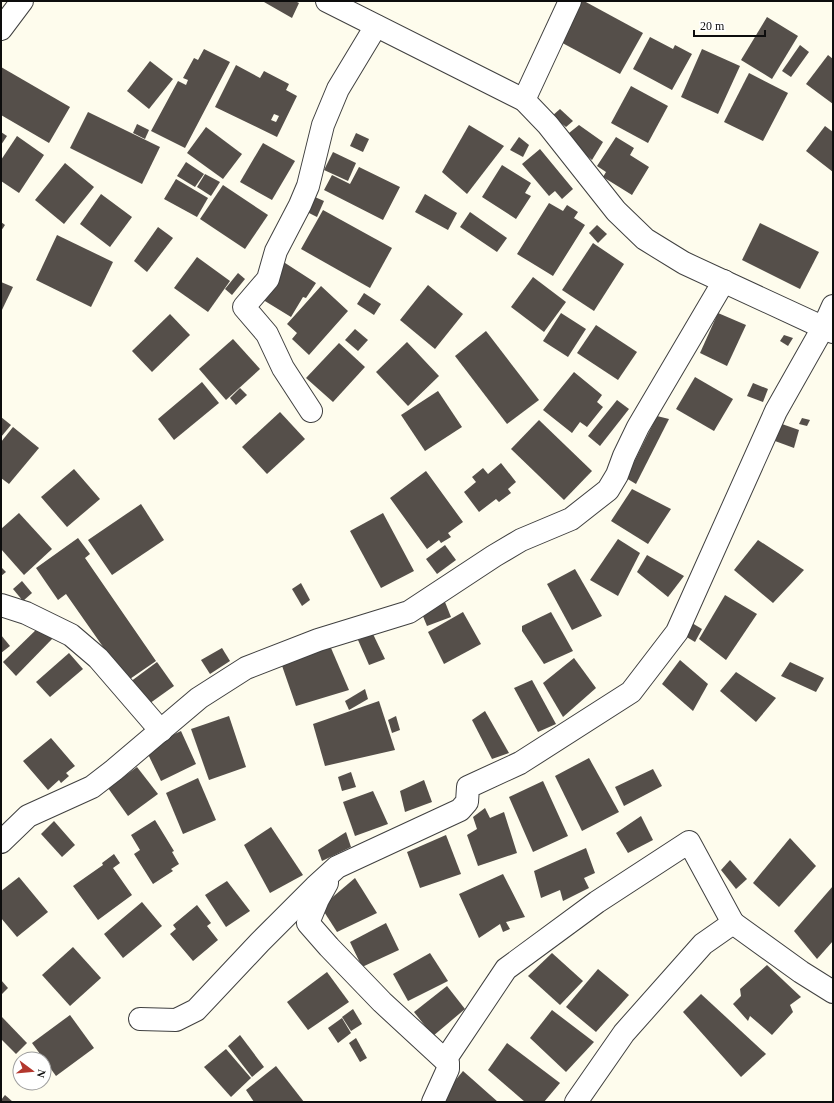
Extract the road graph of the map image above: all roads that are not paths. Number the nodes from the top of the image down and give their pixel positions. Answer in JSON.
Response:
{"nodes":[{"id":1,"x":22,"y":1,"type":"edge"},
{"id":2,"x":327,"y":1,"type":"edge"},
{"id":3,"x":570,"y":1,"type":"edge"},
{"id":4,"x":376,"y":26,"type":"junction"},
{"id":5,"x":1,"y":29,"type":"edge"},
{"id":6,"x":524,"y":100,"type":"junction"},
{"id":7,"x":724,"y":281,"type":"junction"},
{"id":8,"x":833,"y":306,"type":"edge"},
{"id":9,"x":828,"y":329,"type":"edge"},
{"id":10,"x":311,"y":411,"type":"dead end"},
{"id":11,"x":1,"y":605,"type":"edge"},
{"id":12,"x":161,"y":731,"type":"junction"},
{"id":13,"x":1,"y":842,"type":"edge"},
{"id":14,"x":337,"y":866,"type":"junction"},
{"id":15,"x":733,"y":923,"type":"junction"},
{"id":16,"x":833,"y":992,"type":"edge"},
{"id":17,"x":140,"y":1019,"type":"dead end"},
{"id":18,"x":445,"y":1060,"type":"junction"},
{"id":19,"x":434,"y":1102,"type":"edge"},
{"id":20,"x":576,"y":1102,"type":"edge"}],
"edges":[{"from":1,"to":5,"type":"street"},
{"from":2,"to":4,"type":"street"},
{"from":3,"to":6,"type":"street"},
{"from":4,"to":6,"type":"street"},
{"from":4,"to":10,"type":"street"},
{"from":6,"to":7,"type":"street"},
{"from":7,"to":9,"type":"street"},
{"from":7,"to":12,"type":"street"},
{"from":8,"to":9,"type":"street"},
{"from":9,"to":14,"type":"street"},
{"from":11,"to":12,"type":"street"},
{"from":12,"to":13,"type":"street"},
{"from":14,"to":17,"type":"street"},
{"from":14,"to":18,"type":"street"},
{"from":15,"to":16,"type":"street"},
{"from":15,"to":18,"type":"street"},
{"from":15,"to":20,"type":"street"},
{"from":18,"to":19,"type":"street"}]}
